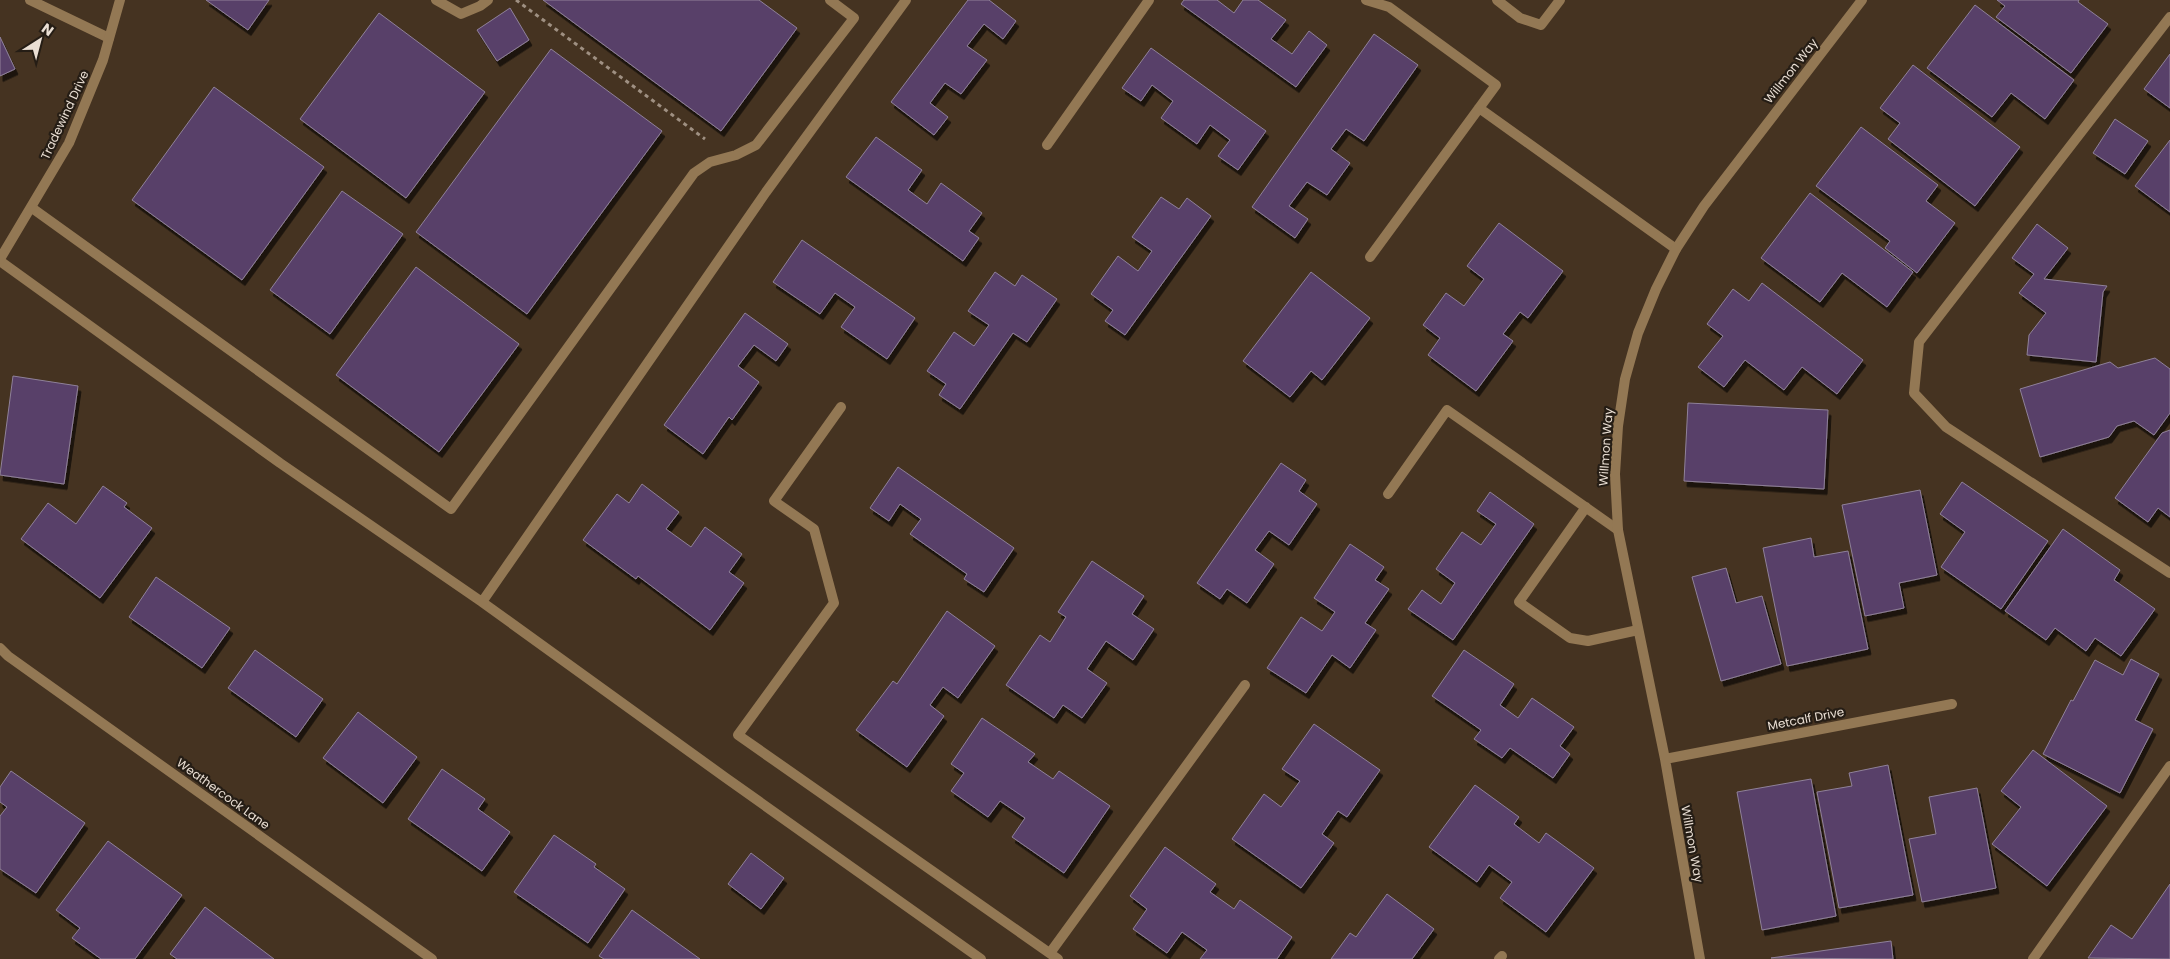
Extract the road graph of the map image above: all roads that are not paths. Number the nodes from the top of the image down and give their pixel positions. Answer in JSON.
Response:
{"nodes":[{"id":1,"x":30,"y":0,"type":"edge"},
{"id":2,"x":120,"y":0,"type":"edge"},
{"id":3,"x":436,"y":0,"type":"edge"},
{"id":4,"x":488,"y":0,"type":"edge"},
{"id":5,"x":830,"y":0,"type":"edge"},
{"id":6,"x":906,"y":0,"type":"edge"},
{"id":7,"x":1150,"y":0,"type":"edge"},
{"id":8,"x":1366,"y":0,"type":"edge"},
{"id":9,"x":1497,"y":0,"type":"edge"},
{"id":10,"x":1560,"y":0,"type":"edge"},
{"id":11,"x":1862,"y":0,"type":"edge"},
{"id":12,"x":2170,"y":17,"type":"edge"},
{"id":13,"x":109,"y":38,"type":"junction"},
{"id":14,"x":1479,"y":108,"type":"junction"},
{"id":15,"x":1047,"y":145,"type":"dead end"},
{"id":16,"x":32,"y":208,"type":"junction"},
{"id":17,"x":1676,"y":249,"type":"junction"},
{"id":18,"x":1370,"y":257,"type":"dead end"},
{"id":19,"x":0,"y":260,"type":"edge"},
{"id":20,"x":841,"y":407,"type":"dead end"},
{"id":21,"x":1388,"y":494,"type":"dead end"},
{"id":22,"x":1586,"y":507,"type":"junction"},
{"id":23,"x":1618,"y":530,"type":"junction"},
{"id":24,"x":2170,"y":573,"type":"edge"},
{"id":25,"x":482,"y":602,"type":"junction"},
{"id":26,"x":1638,"y":630,"type":"junction"},
{"id":27,"x":0,"y":648,"type":"edge"},
{"id":28,"x":1245,"y":685,"type":"dead end"},
{"id":29,"x":1952,"y":704,"type":"dead end"},
{"id":30,"x":1665,"y":759,"type":"junction"},
{"id":31,"x":2170,"y":766,"type":"edge"},
{"id":32,"x":1054,"y":956,"type":"edge"},
{"id":33,"x":432,"y":959,"type":"edge"},
{"id":34,"x":981,"y":959,"type":"edge"},
{"id":35,"x":1700,"y":959,"type":"edge"},
{"id":36,"x":2033,"y":959,"type":"edge"}],
"edges":[{"from":1,"to":13,"type":"street"},
{"from":2,"to":13,"type":"street","name":"Tradewind Drive"},
{"from":3,"to":4,"type":"street"},
{"from":5,"to":16,"type":"street"},
{"from":6,"to":25,"type":"street"},
{"from":7,"to":15,"type":"street"},
{"from":8,"to":14,"type":"street"},
{"from":9,"to":10,"type":"street"},
{"from":11,"to":17,"type":"street","name":"Willmon Way"},
{"from":12,"to":24,"type":"street"},
{"from":13,"to":16,"type":"street","name":"Tradewind Drive"},
{"from":14,"to":17,"type":"street"},
{"from":14,"to":18,"type":"street"},
{"from":16,"to":19,"type":"street","name":"Tradewind Drive"},
{"from":17,"to":23,"type":"street","name":"Willmon Way"},
{"from":19,"to":25,"type":"street"},
{"from":20,"to":32,"type":"street"},
{"from":21,"to":22,"type":"street"},
{"from":22,"to":23,"type":"street"},
{"from":22,"to":26,"type":"street"},
{"from":23,"to":26,"type":"street","name":"Willmon Way"},
{"from":25,"to":34,"type":"street"},
{"from":26,"to":30,"type":"street","name":"Willmon Way"},
{"from":27,"to":33,"type":"street","name":"Weathercock Lane"},
{"from":28,"to":32,"type":"street"},
{"from":29,"to":30,"type":"street","name":"Metcalf Drive"},
{"from":30,"to":35,"type":"street","name":"Willmon Way"},
{"from":31,"to":36,"type":"street"}]}
